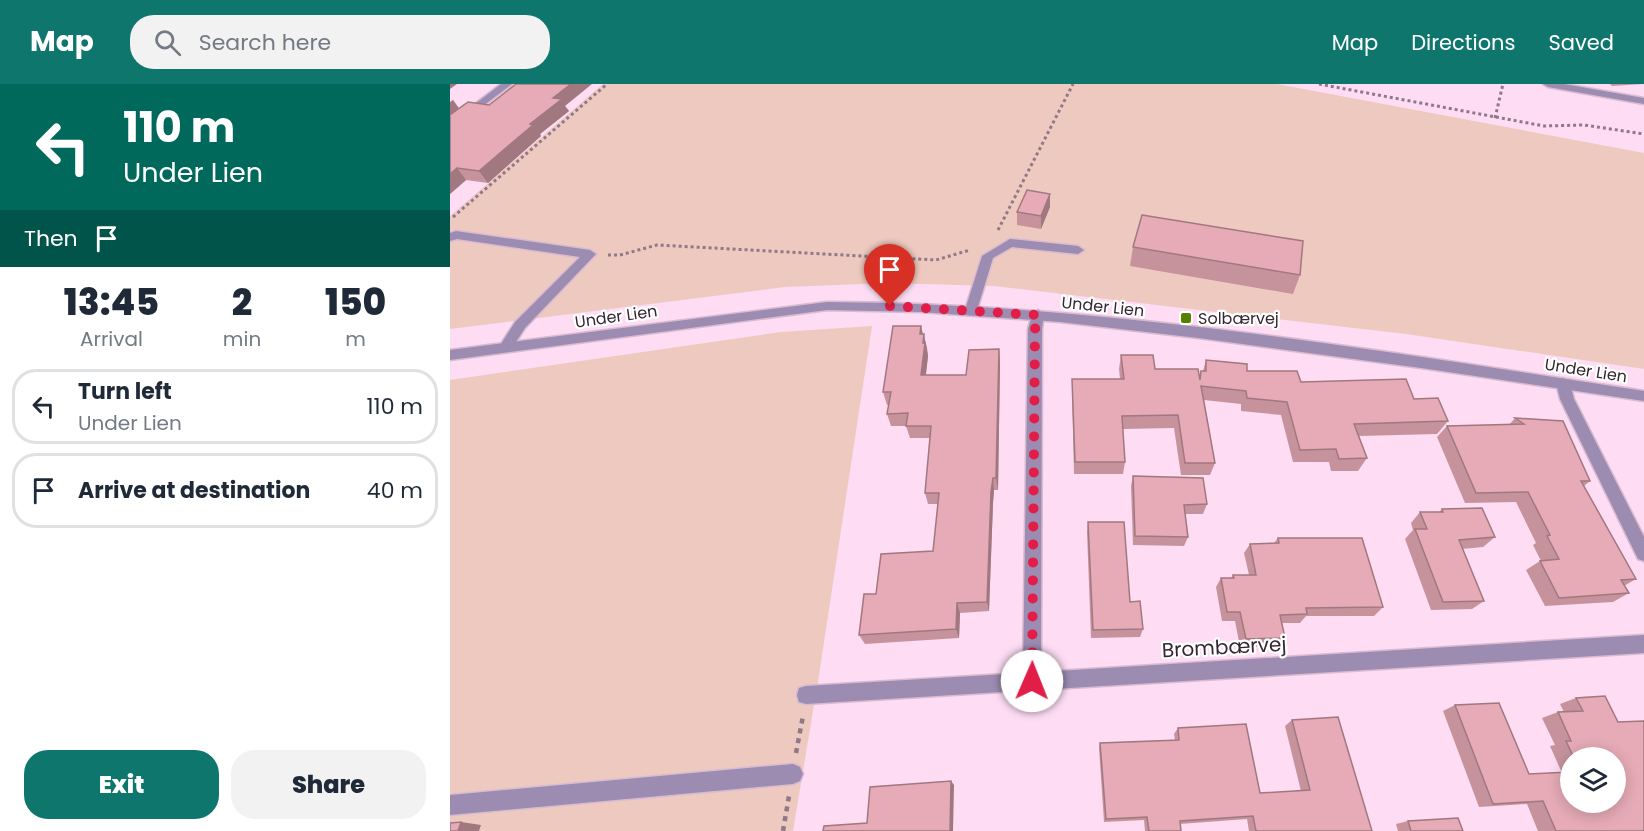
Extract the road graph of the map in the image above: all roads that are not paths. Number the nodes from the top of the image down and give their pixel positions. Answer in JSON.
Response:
{"nodes":[{"id":1,"x":507,"y":84,"type":"edge"},
{"id":2,"x":1548,"y":84,"type":"edge"},
{"id":3,"x":1644,"y":101,"type":"edge"},
{"id":4,"x":450,"y":128,"type":"edge"},
{"id":5,"x":450,"y":237,"type":"edge"},
{"id":6,"x":1078,"y":250,"type":"dead end"},
{"id":7,"x":971,"y":310,"type":"junction"},
{"id":8,"x":1038,"y":315,"type":"junction"},
{"id":9,"x":506,"y":347,"type":"junction"},
{"id":10,"x":450,"y":355,"type":"edge"},
{"id":11,"x":1563,"y":383,"type":"junction"},
{"id":12,"x":1644,"y":396,"type":"edge"},
{"id":13,"x":1644,"y":554,"type":"edge"},
{"id":14,"x":1644,"y":644,"type":"edge"},
{"id":15,"x":1032,"y":681,"type":"junction"},
{"id":16,"x":806,"y":695,"type":"dead end"},
{"id":17,"x":793,"y":774,"type":"dead end"},
{"id":18,"x":450,"y":805,"type":"edge"}],
"edges":[{"from":1,"to":4,"type":"street"},
{"from":2,"to":3,"type":"street"},
{"from":5,"to":9,"type":"street"},
{"from":6,"to":7,"type":"street"},
{"from":7,"to":8,"type":"street","name":"Under Lien"},
{"from":7,"to":9,"type":"street","name":"Under Lien"},
{"from":8,"to":11,"type":"street","name":"Under Lien"},
{"from":8,"to":15,"type":"street"},
{"from":9,"to":10,"type":"street","name":"Under Lien"},
{"from":11,"to":12,"type":"street","name":"Under Lien"},
{"from":11,"to":13,"type":"street"},
{"from":14,"to":15,"type":"street","name":"Brombærvej"},
{"from":15,"to":16,"type":"street","name":"Brombærvej"},
{"from":17,"to":18,"type":"street"}]}
